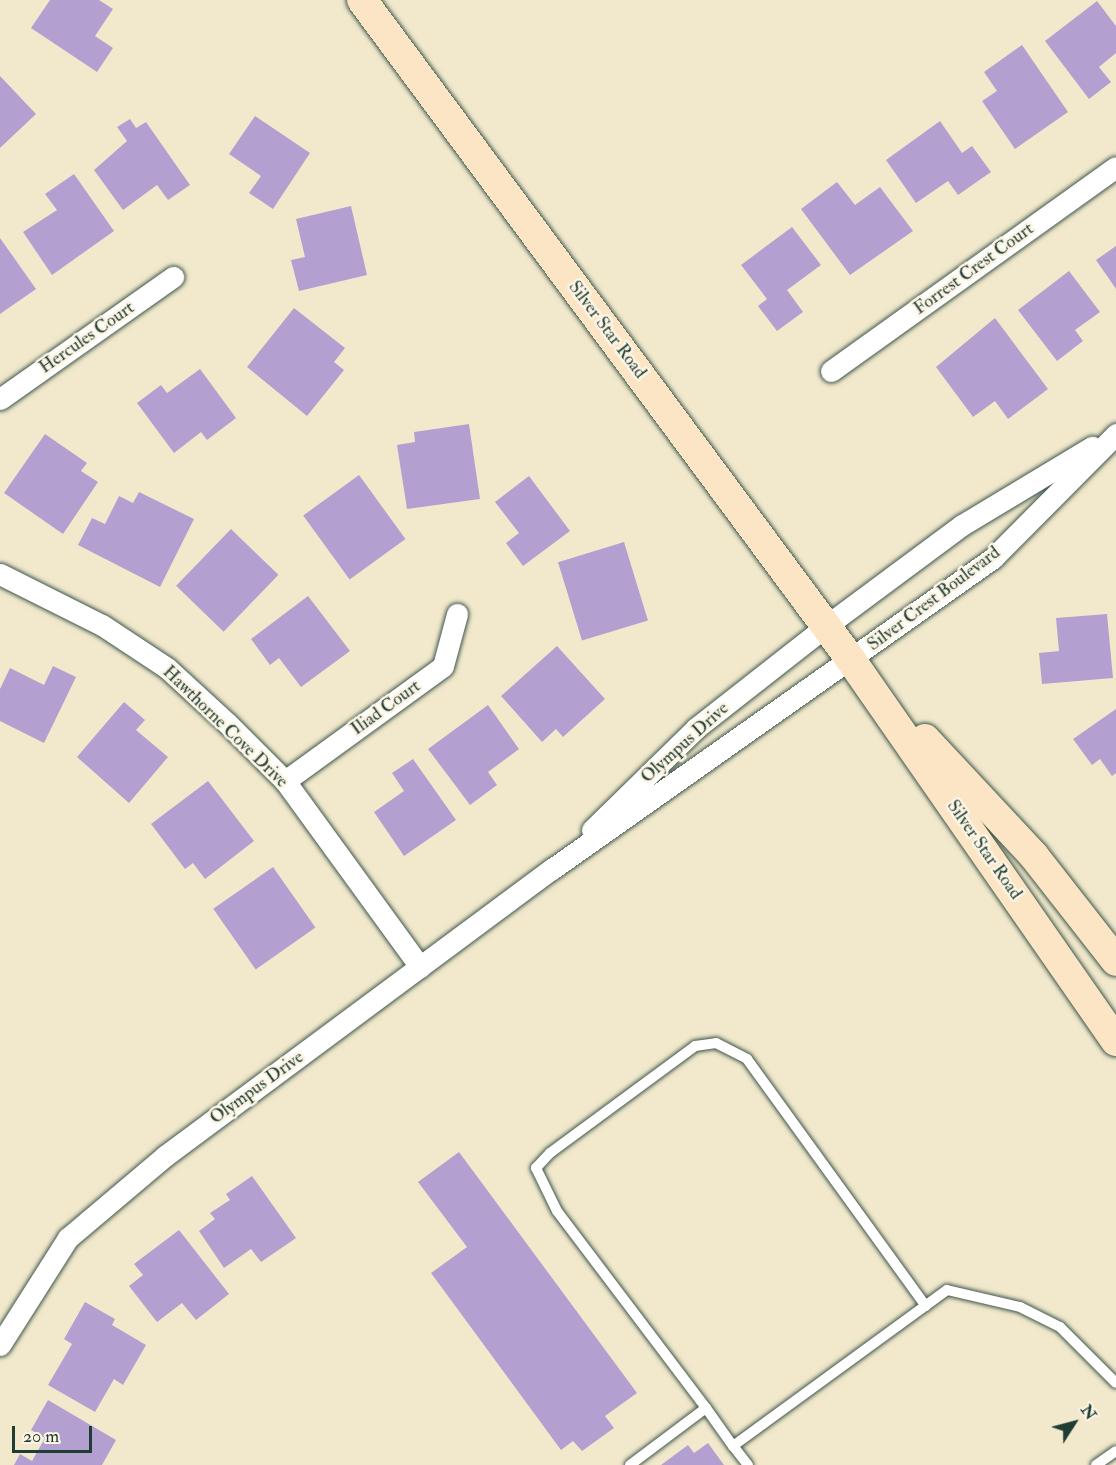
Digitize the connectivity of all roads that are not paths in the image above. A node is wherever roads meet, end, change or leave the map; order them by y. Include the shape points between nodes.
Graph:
1 (362, 0) edge
2 (1116, 167) edge
3 (173, 276) dead end
4 (831, 371) dead end
5 (0, 399) edge
6 (1116, 434) edge
7 (0, 575) edge
8 (457, 614) dead end
9 (826, 626) junction
10 (851, 660) junction
11 (285, 782) junction
12 (552, 869) junction
13 (1116, 961) edge
14 (420, 967) junction
15 (1090, 1004) junction
16 (1116, 1025) edge
17 (1116, 1041) edge
18 (926, 1305) junction
19 (0, 1345) edge
20 (1116, 1383) edge
21 (706, 1408) junction
22 (733, 1446) junction
23 (1116, 1450) edge
24 (630, 1465) edge
25 (748, 1465) edge
26 (1096, 1465) edge

1 - 9 main road, Silver Star Road
2 - 4 street, Forrest Crest Court
3 - 5 street, Hercules Court
6 - 9 street, Silver Crest Boulevard via 962,525
6 - 10 street, Silver Crest Boulevard via 993,558
7 - 11 street, Hawthorne Cove Drive via 102,625 167,668
8 - 11 street, Iliad Court via 443,666
9 - 10 main road, Silver Star Road
9 - 12 street, Olympus Drive via 696,728
10 - 12 street, Olympus Drive
10 - 13 main road, Silver Star Road via 1034,856
10 - 15 main road, Silver Star Road
11 - 14 street, Hawthorne Cove Drive
12 - 14 street, Olympus Drive
14 - 19 street, Olympus Drive via 165,1156 68,1238
15 - 16 main road
15 - 17 main road, Silver Star Road
18 - 20 lane via 947,1290 1020,1307 1060,1327
18 - 21 lane via 747,1059 716,1043 695,1047 550,1153 537,1168 557,1211
18 - 22 lane
21 - 22 lane
21 - 24 lane
22 - 25 lane
23 - 26 lane

